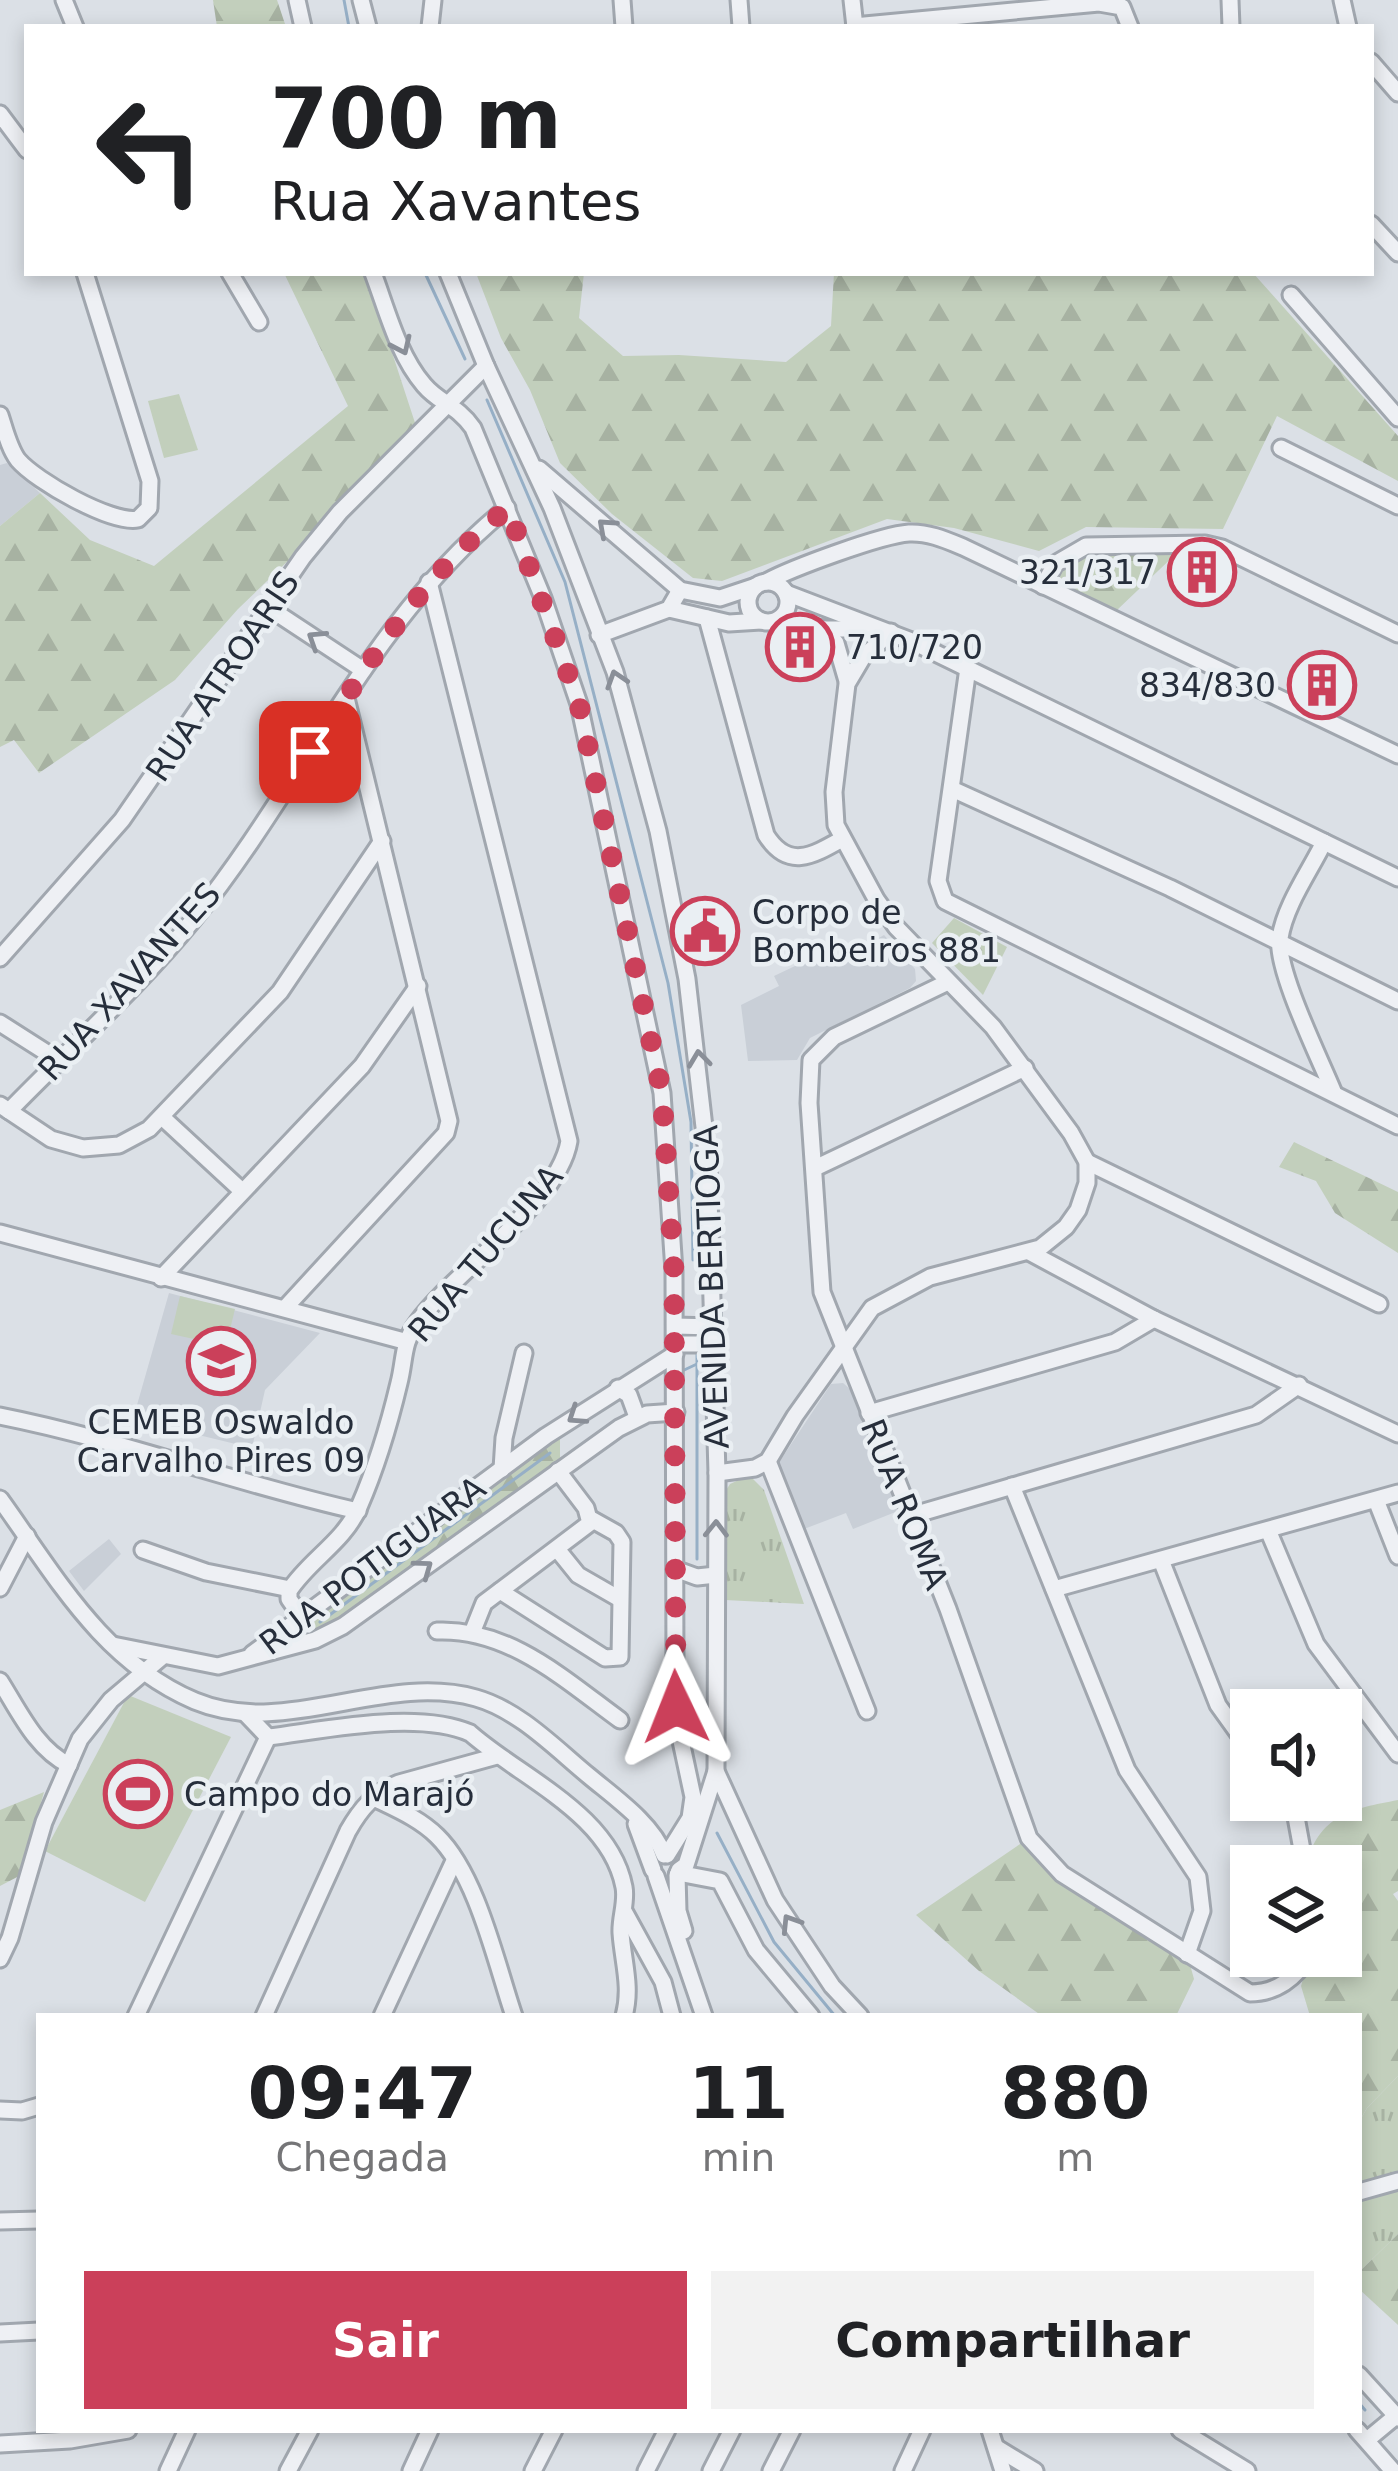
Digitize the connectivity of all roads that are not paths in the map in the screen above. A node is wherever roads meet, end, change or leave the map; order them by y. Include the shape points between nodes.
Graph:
1 (958, 22) edge
2 (916, 24) edge
3 (1129, 24) edge
4 (1374, 65) edge
5 (1398, 93) edge
6 (0, 114) edge
7 (24, 147) edge
8 (1374, 227) edge
9 (1398, 253) edge
10 (86, 276) edge
11 (232, 276) edge
12 (374, 276) edge
13 (449, 276) edge
14 (1291, 295) dead end
15 (259, 322) dead end
16 (486, 366) junction
17 (453, 403) junction
18 (0, 415) edge
19 (1398, 418) edge
20 (1281, 448) dead end
21 (7, 456) edge
22 (532, 463) junction
23 (1398, 506) edge
24 (508, 508) junction
25 (810, 564) junction
26 (429, 582) junction
27 (761, 584) junction
28 (1043, 586) junction
29 (680, 590) junction
30 (786, 592) junction
31 (269, 608) junction
32 (669, 609) junction
33 (707, 618) junction
34 (766, 621) junction
35 (824, 628) junction
36 (886, 630) junction
37 (1398, 634) edge
38 (599, 635) junction
39 (968, 668) junction
40 (363, 670) junction
41 (847, 684) junction
42 (346, 698) junction
43 (1398, 755) edge
44 (952, 789) junction
45 (842, 839) junction
46 (382, 841) junction
47 (1324, 842) junction
48 (1398, 878) edge
49 (1279, 942) junction
50 (0, 958) edge
51 (948, 982) junction
52 (418, 986) junction
53 (1398, 1001) edge
54 (0, 1023) edge
55 (58, 1060) junction
56 (1025, 1068) junction
57 (1333, 1091) junction
58 (4, 1108) edge
59 (162, 1117) junction
60 (1398, 1126) edge
61 (1087, 1162) junction
62 (815, 1168) junction
63 (242, 1191) junction
64 (0, 1233) edge
65 (1029, 1252) junction
66 (161, 1277) junction
67 (1379, 1304) dead end
68 (286, 1308) junction
69 (1154, 1318) junction
70 (714, 1335) junction
71 (404, 1341) junction
72 (675, 1341) junction
73 (842, 1348) junction
74 (524, 1353) dead end
75 (1299, 1384) junction
76 (618, 1388) junction
77 (676, 1412) junction
78 (869, 1413) junction
79 (0, 1416) edge
80 (637, 1417) junction
81 (1398, 1434) edge
82 (768, 1461) junction
83 (502, 1469) junction
84 (559, 1472) junction
85 (717, 1473) junction
86 (1012, 1486) junction
87 (1398, 1493) edge
88 (0, 1499) edge
89 (1376, 1500) junction
90 (358, 1511) junction
91 (910, 1516) junction
92 (591, 1519) junction
93 (1268, 1530) junction
94 (26, 1536) junction
95 (557, 1549) junction
96 (143, 1550) dead end
97 (1398, 1556) edge
98 (1161, 1560) junction
99 (675, 1568) junction
100 (716, 1575) junction
101 (0, 1588) edge
102 (290, 1588) junction
103 (1054, 1589) junction
104 (500, 1591) junction
105 (618, 1598) junction
106 (301, 1616) junction
107 (436, 1631) dead end
108 (472, 1633) junction
109 (111, 1645) junction
110 (163, 1656) junction
111 (247, 1658) junction
112 (141, 1674) junction
113 (0, 1681) edge
114 (867, 1712) dead end
115 (247, 1715) junction
116 (620, 1720) dead end
117 (1230, 1722) edge
118 (268, 1737) junction
119 (1398, 1754) edge
120 (496, 1756) junction
121 (68, 1765) junction
122 (716, 1771) junction
123 (373, 1797) junction
124 (454, 1861) junction
125 (660, 1864) junction
126 (678, 1873) junction
127 (622, 1908) junction
128 (1187, 1954) junction
129 (0, 1958) edge
130 (1293, 1977) edge
131 (700, 1997) junction
132 (137, 2013) edge
133 (265, 2013) edge
134 (383, 2013) edge
135 (513, 2013) edge
136 (625, 2013) edge
137 (671, 2013) edge
138 (703, 2013) edge
139 (808, 2013) edge
140 (857, 2013) edge
141 (36, 2107) edge
142 (0, 2110) edge
143 (1398, 2181) edge
144 (1362, 2191) edge
145 (36, 2220) edge
146 (0, 2221) edge
147 (36, 2331) edge
148 (0, 2333) edge
149 (1362, 2378) edge
150 (1397, 2417) edge
151 (111, 2433) edge
152 (186, 2433) edge
153 (308, 2433) edge
154 (429, 2433) edge
155 (552, 2433) edge
156 (665, 2433) edge
157 (730, 2433) edge
158 (790, 2433) edge
159 (921, 2433) edge
160 (991, 2433) edge
161 (1185, 2433) edge
162 (1362, 2435) edge
163 (0, 2444) edge
164 (997, 2448) junction
165 (168, 2471) edge
166 (288, 2471) edge
167 (411, 2471) edge
168 (533, 2471) edge
169 (646, 2471) edge
170 (711, 2471) edge
171 (771, 2471) edge
172 (902, 2471) edge
173 (1003, 2471) edge
174 (1035, 2471) edge
175 (1247, 2471) edge
176 (1393, 2471) edge

1 - 2 street
1 - 3 street via 1116,4
4 - 5 street
6 - 7 street
8 - 9 street
10 - 21 street via 150,481 144,515 116,518
11 - 15 street
12 -> 17 street, AVENIDA BERTIOGA via 417,376
13 - 16 street, AVENIDA BERTIOGA
14 - 19 street
16 - 17 street, RUA ATROARIS
16 - 22 street, AVENIDA BERTIOGA
17 - 24 street, AVENIDA BERTIOGA via 473,428
17 - 31 street, RUA ATROARIS via 340,512
18 - 21 street
20 - 23 street
29 -> 22 street
22 - 38 street, AVENIDA BERTIOGA
24 - 26 street, RUA XAVANTES
24 - 72 street, AVENIDA BERTIOGA via 579,704 648,1019 662,1093
25 - 27 street
25 - 28 street via 922,533
25 - 30 street
26 - 40 street, RUA XAVANTES
26 - 71 street, RUA TUCUNA via 569,1141 545,1189
27 - 29 street via 720,598
27 - 30 street
27 - 34 street via 748,604
28 - 37 street via 1055,564 1086,546 1187,543 1222,548
28 - 43 street
29 - 32 street
30 - 34 street via 786,610
30 - 36 street
40 -> 31 street
31 - 50 street, RUA ATROARIS via 122,820
32 - 33 street
32 - 38 street
33 - 34 street
33 - 45 street via 766,835 797,859
34 - 35 street
35 - 36 street
35 - 41 street
36 - 39 street
36 - 41 street
70 -> 38 street, AVENIDA BERTIOGA via 707,1144 687,979 658,831
39 - 44 street
39 - 47 street
40 - 42 street, RUA XAVANTES
41 - 45 street via 834,792
42 - 46 street
42 - 55 street, RUA XAVANTES via 192,922
44 - 49 street
44 - 57 street via 938,881 945,901
45 - 51 street via 896,927
46 - 52 street
46 - 59 street via 280,992
47 - 48 street
47 - 49 street
49 - 53 street
49 - 57 street
51 - 56 street
51 - 62 street, RUA ROMA via 815,1052
52 - 63 street via 362,1066
52 - 68 street via 446,1132
54 - 55 street
55 - 58 street, RUA XAVANTES
56 - 61 street
56 - 62 street
57 - 60 street
58 - 59 street via 82,1148 119,1145
59 - 63 street
61 - 65 street via 1078,1210
61 - 67 street
62 - 73 street, RUA ROMA via 822,1292
63 - 66 street
64 - 66 street
65 - 69 street
65 - 73 street via 930,1276 892,1295
66 - 68 street
68 - 71 street
69 - 75 street
69 - 78 street via 1115,1342
70 - 72 street
70 - 85 street, AVENIDA BERTIOGA
71 - 90 street, RUA TUCUNA via 399,1384
72 - 76 street, RUA POTIGUARA
72 - 77 street, AVENIDA BERTIOGA
73 - 78 street, RUA ROMA
73 - 82 street
74 - 83 street
75 - 81 street
75 - 86 street via 1256,1415
76 - 80 street
76 -> 83 street, RUA POTIGUARA
77 - 80 street, RUA POTIGUARA
77 - 99 street, AVENIDA BERTIOGA
78 - 91 street, RUA ROMA
79 - 90 street
80 - 84 street, RUA POTIGUARA
82 - 85 street
82 - 114 street
83 - 106 street, RUA POTIGUARA
84 - 92 street
111 -> 84 street, RUA POTIGUARA via 344,1626
100 -> 85 street, AVENIDA BERTIOGA
86 - 91 street
86 - 103 street
87 - 89 street
88 - 94 street
89 - 93 street
89 - 97 street
90 - 102 street, RUA TUCUNA
91 - 128 street, RUA ROMA via 1029,1838 1061,1874
92 - 95 street
92 - 105 street via 620,1537
93 - 98 street
93 - 119 street via 1316,1644
94 - 101 street
94 - 109 street
95 - 104 street
95 - 105 street via 578,1575
96 - 102 street
98 - 103 street
98 - 117 street
99 - 100 street
99 - 125 street, AVENIDA BERTIOGA via 676,1707 692,1783 690,1818
100 - 122 street, AVENIDA BERTIOGA
102 - 106 street
103 - 128 street via 1127,1770 1198,1877 1202,1911
104 - 105 street via 612,1659 622,1652
104 - 108 street via 480,1608
106 - 111 street, RUA POTIGUARA
107 - 108 street
108 - 116 street via 530,1656
109 - 110 street
109 - 112 street
110 - 111 street via 202,1666
110 - 112 street
112 - 115 street
112 - 121 street via 92,1723
113 - 121 street via 45,1748
115 - 118 street
115 - 125 street via 396,1696 474,1697 518,1719 633,1816 660,1844
118 - 120 street via 437,1723 470,1733
118 - 132 street
120 - 123 street
120 - 127 street via 604,1842 626,1892
121 - 129 street
122 - 126 street
140 -> 122 street, AVENIDA BERTIOGA via 775,1900
123 - 124 street via 425,1826
123 - 133 street via 348,1831
124 - 134 street
124 - 135 street
125 - 126 street via 676,1859
125 - 131 street
126 - 131 street via 678,1911
126 - 139 street via 721,1881 756,1950
127 - 136 street
127 - 137 street
128 - 130 street, RUA ROMA via 1258,1994
131 - 138 street
141 - 142 street
143 - 144 street
145 - 146 street
147 - 148 street
149 - 150 street
150 - 162 street
151 - 163 street
152 - 165 street
153 - 166 street
154 - 167 street
155 - 168 street
156 - 169 street
157 - 170 street
158 - 171 street
159 - 172 street
160 - 164 street
161 - 175 street
162 - 176 street
164 - 173 street
164 - 174 street

